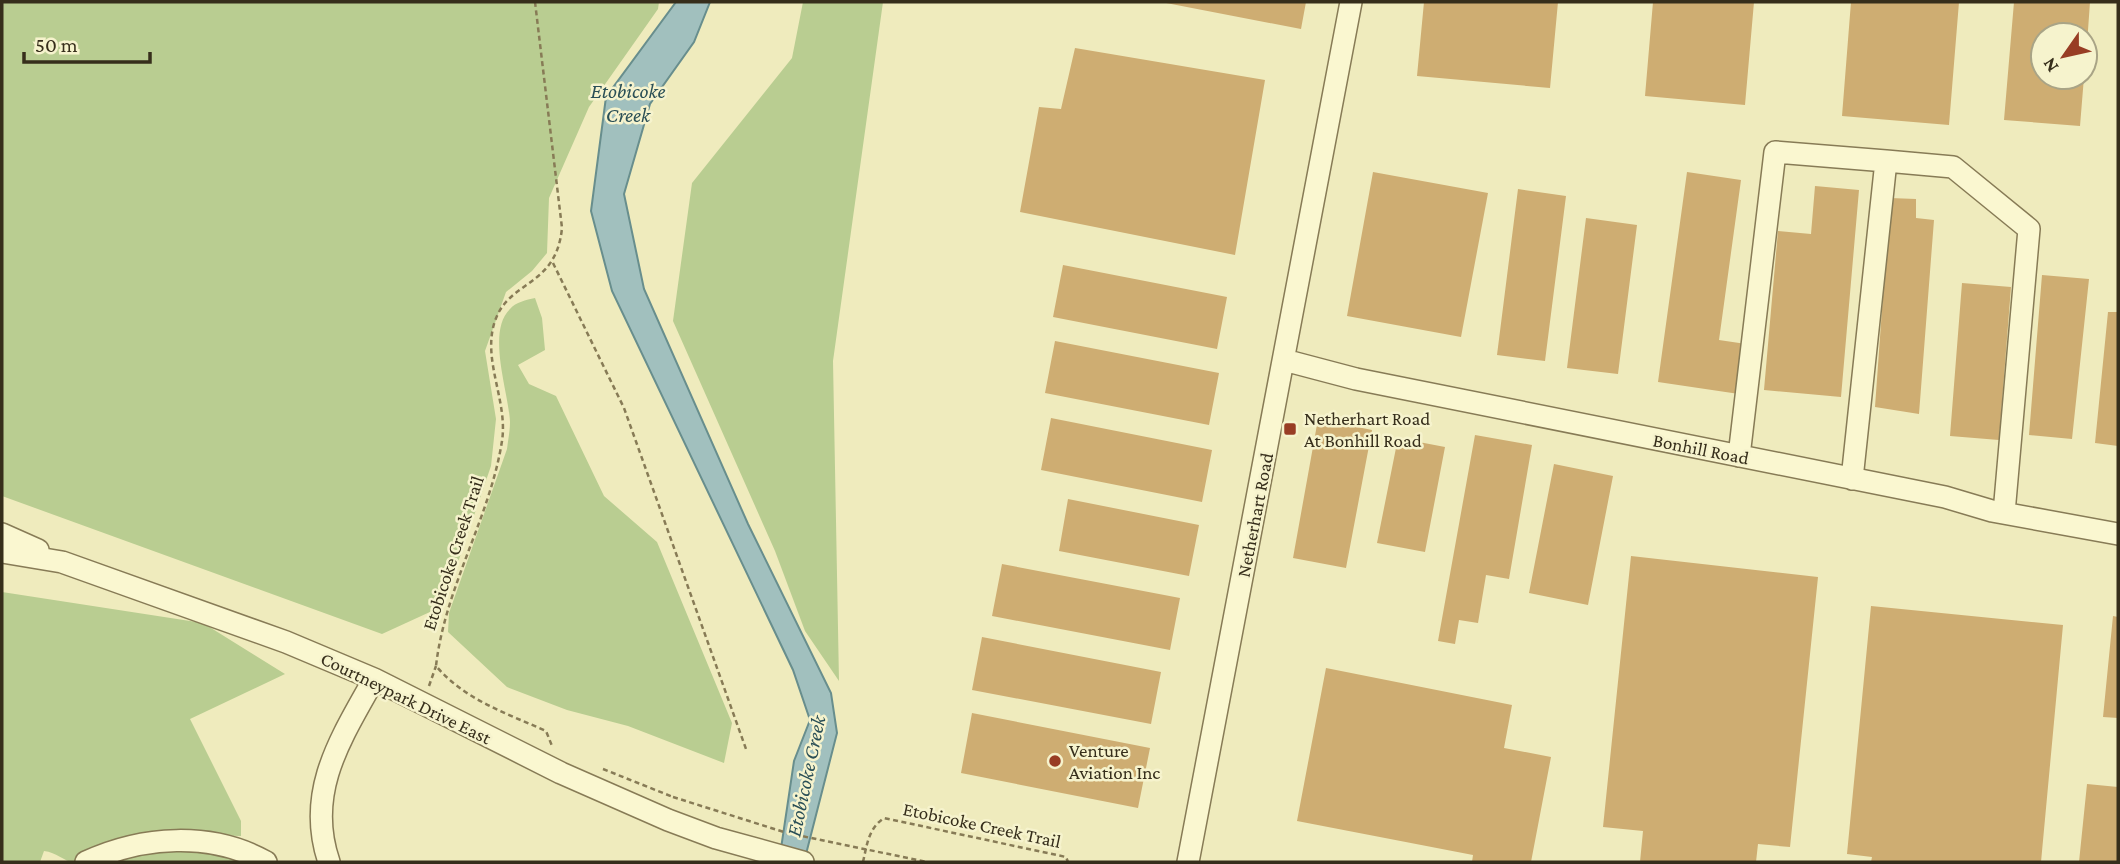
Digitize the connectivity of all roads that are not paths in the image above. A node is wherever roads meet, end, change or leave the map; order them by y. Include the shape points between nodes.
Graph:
1 (1351, 2) edge
2 (1886, 161) junction
3 (1284, 360) junction
4 (1739, 456) junction
5 (1852, 479) junction
6 (2004, 513) junction
7 (2, 534) edge
8 (2118, 534) edge
9 (2, 552) edge
10 (62, 562) junction
11 (374, 679) junction
12 (86, 862) edge
13 (266, 862) edge
14 (330, 862) edge
15 (803, 862) edge
16 (1188, 862) edge

1 - 3 street, Netherhart Road
2 - 4 street via 1775,152
2 - 5 street
2 - 6 street via 1953,167 2029,229
3 - 4 street, Bonhill Road via 1369,382
3 - 16 street, Netherhart Road
4 - 5 street, Bonhill Road
5 - 6 street, Bonhill Road
6 - 8 street, Bonhill Road
7 - 10 street
9 - 10 street, Courtneypark Drive East
10 - 11 street, Courtneypark Drive East via 286,642
11 - 14 street via 341,739 320,800
11 - 15 street, Courtneypark Drive East via 561,773 668,820
12 - 13 street via 111,850 155,840 245,850

